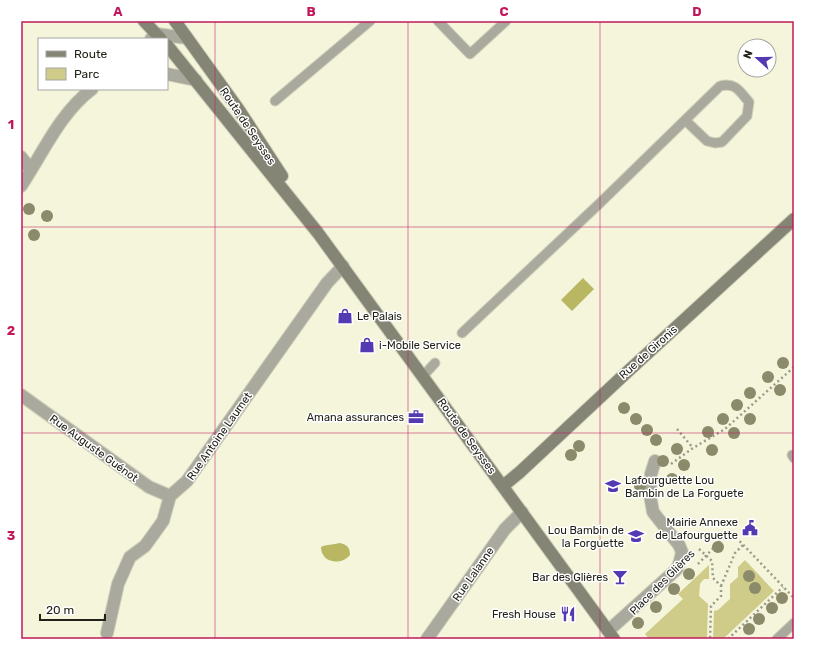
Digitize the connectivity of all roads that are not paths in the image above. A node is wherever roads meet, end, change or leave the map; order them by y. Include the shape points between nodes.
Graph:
1 (144, 21) edge
2 (175, 21) edge
3 (370, 21) edge
4 (438, 21) edge
5 (506, 21) edge
6 (156, 37) edge
7 (187, 38) junction
8 (168, 46) edge
9 (168, 74) edge
10 (196, 80) junction
11 (91, 90) edge
12 (275, 101) dead end
13 (685, 120) junction
14 (21, 157) edge
15 (31, 170) junction
16 (21, 186) edge
17 (794, 219) edge
18 (318, 233) junction
19 (342, 266) junction
20 (462, 333) dead end
21 (435, 363) dead end
22 (423, 376) junction
23 (21, 396) edge
24 (654, 461) dead end
25 (503, 486) junction
26 (170, 496) junction
27 (522, 512) junction
28 (794, 623) edge
29 (107, 634) dead end
30 (611, 635) edge
31 (427, 639) edge
32 (777, 639) edge

1 - 6 main road
2 - 7 main road, Route de Seysses
3 - 12 lane
4 - 5 lane via 470,54
6 - 7 street
7 - 18 main road, Route de Seysses via 239,110
8 - 10 main road, Route de Seysses
9 - 10 street
10 - 18 main road, Route de Seysses
11 - 15 street via 64,117
13 - 13 lane via 720,86 727,84 735,86 749,102 747,116 722,142 707,141
13 - 20 lane
14 - 15 street
15 - 16 street
17 - 25 main road, Rue de Gironis
18 - 19 main road, Route de Seysses
19 - 22 main road, Route de Seysses
19 - 26 street, Rue Antoine Laumet via 313,302 188,481
21 - 22 lane
22 - 25 main road, Route de Seysses
23 - 26 street, Rue Auguste Guénot via 149,487
24 - 30 street via 650,495 653,512 679,545 682,552 680,561 677,570 622,619
25 - 27 main road, Route de Seysses
26 - 29 street via 163,521 145,546 130,557 118,584
27 - 30 main road, Route de Seysses
27 - 31 street, Rue Lalanne via 505,529
28 - 32 lane

